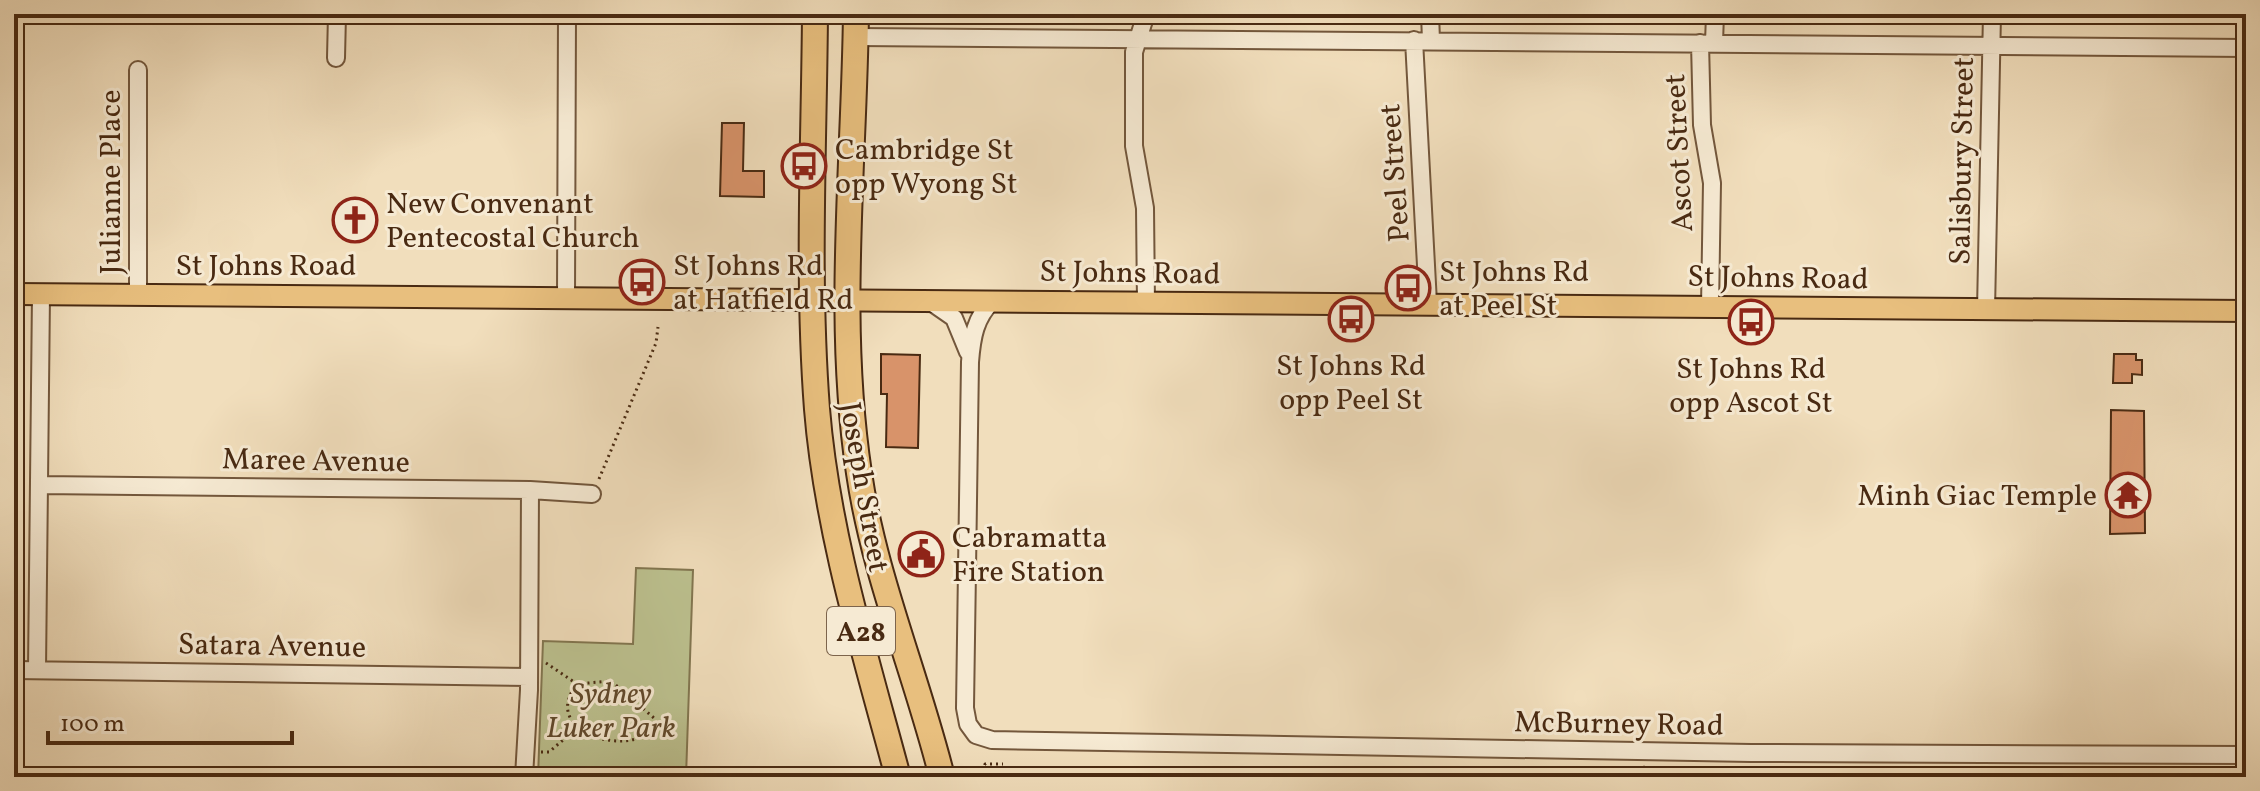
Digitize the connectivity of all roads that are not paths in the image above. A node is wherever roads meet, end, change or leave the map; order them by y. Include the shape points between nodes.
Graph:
1 (337, 14) edge
2 (567, 14) edge
3 (815, 14) edge
4 (1146, 14) edge
5 (1430, 14) edge
6 (1715, 14) edge
7 (1992, 14) edge
8 (856, 26) edge
9 (1140, 37) junction
10 (1422, 40) junction
11 (1707, 43) junction
12 (1991, 47) junction
13 (2246, 48) edge
14 (336, 58) dead end
15 (138, 70) dead end
16 (14, 294) edge
17 (41, 294) junction
18 (138, 294) junction
19 (566, 298) junction
20 (813, 299) junction
21 (848, 299) junction
22 (928, 299) junction
23 (993, 300) junction
24 (1146, 303) junction
25 (1428, 303) junction
26 (1710, 307) junction
27 (1986, 310) junction
28 (2246, 311) edge
29 (970, 362) junction
30 (39, 485) junction
31 (530, 490) junction
32 (592, 494) road end
33 (14, 670) edge
34 (37, 670) junction
35 (529, 677) junction
36 (2246, 755) edge
37 (524, 777) edge
38 (898, 777) edge
39 (942, 777) edge

1 - 14 street
2 - 19 street
3 - 20 highway, A28
4 - 9 street
5 - 10 street, Peel Street
6 - 11 street, Ascot Street
7 - 12 street, Salisbury Street
8 - 9 street
8 - 21 highway, A28
9 - 10 street
9 - 24 street via 1134,52 1134,146 1145,208
10 - 11 street
10 - 25 street, Peel Street
11 - 12 street
11 - 26 street, Ascot Street via 1702,125 1712,183
12 - 13 street
12 - 27 street, Salisbury Street
15 - 18 street, Julianne Place
16 - 17 main road, St Johns Road
17 - 18 main road, St Johns Road
17 - 30 street
18 - 19 main road, St Johns Road
19 - 20 main road, St Johns Road
20 - 21 main road, St Johns Road
20 - 38 highway, Joseph Street / A28 via 827,484
21 - 22 main road, St Johns Road
21 - 39 highway, Joseph Street / A28 via 850,403 859,477
22 - 23 main road, St Johns Road
22 - 29 street via 954,318
23 - 24 main road, St Johns Road
23 - 29 street via 972,335
24 - 25 main road, St Johns Road
25 - 26 main road, St Johns Road
26 - 27 main road, St Johns Road
27 - 28 main road, St Johns Road
29 - 36 street, McBurney Road via 965,708 976,735 992,740
30 - 31 street, Maree Avenue
30 - 34 street
31 - 32 street, Maree Avenue
31 - 35 street
33 - 34 street, Satara Avenue
34 - 35 street, Satara Avenue
35 - 37 street

